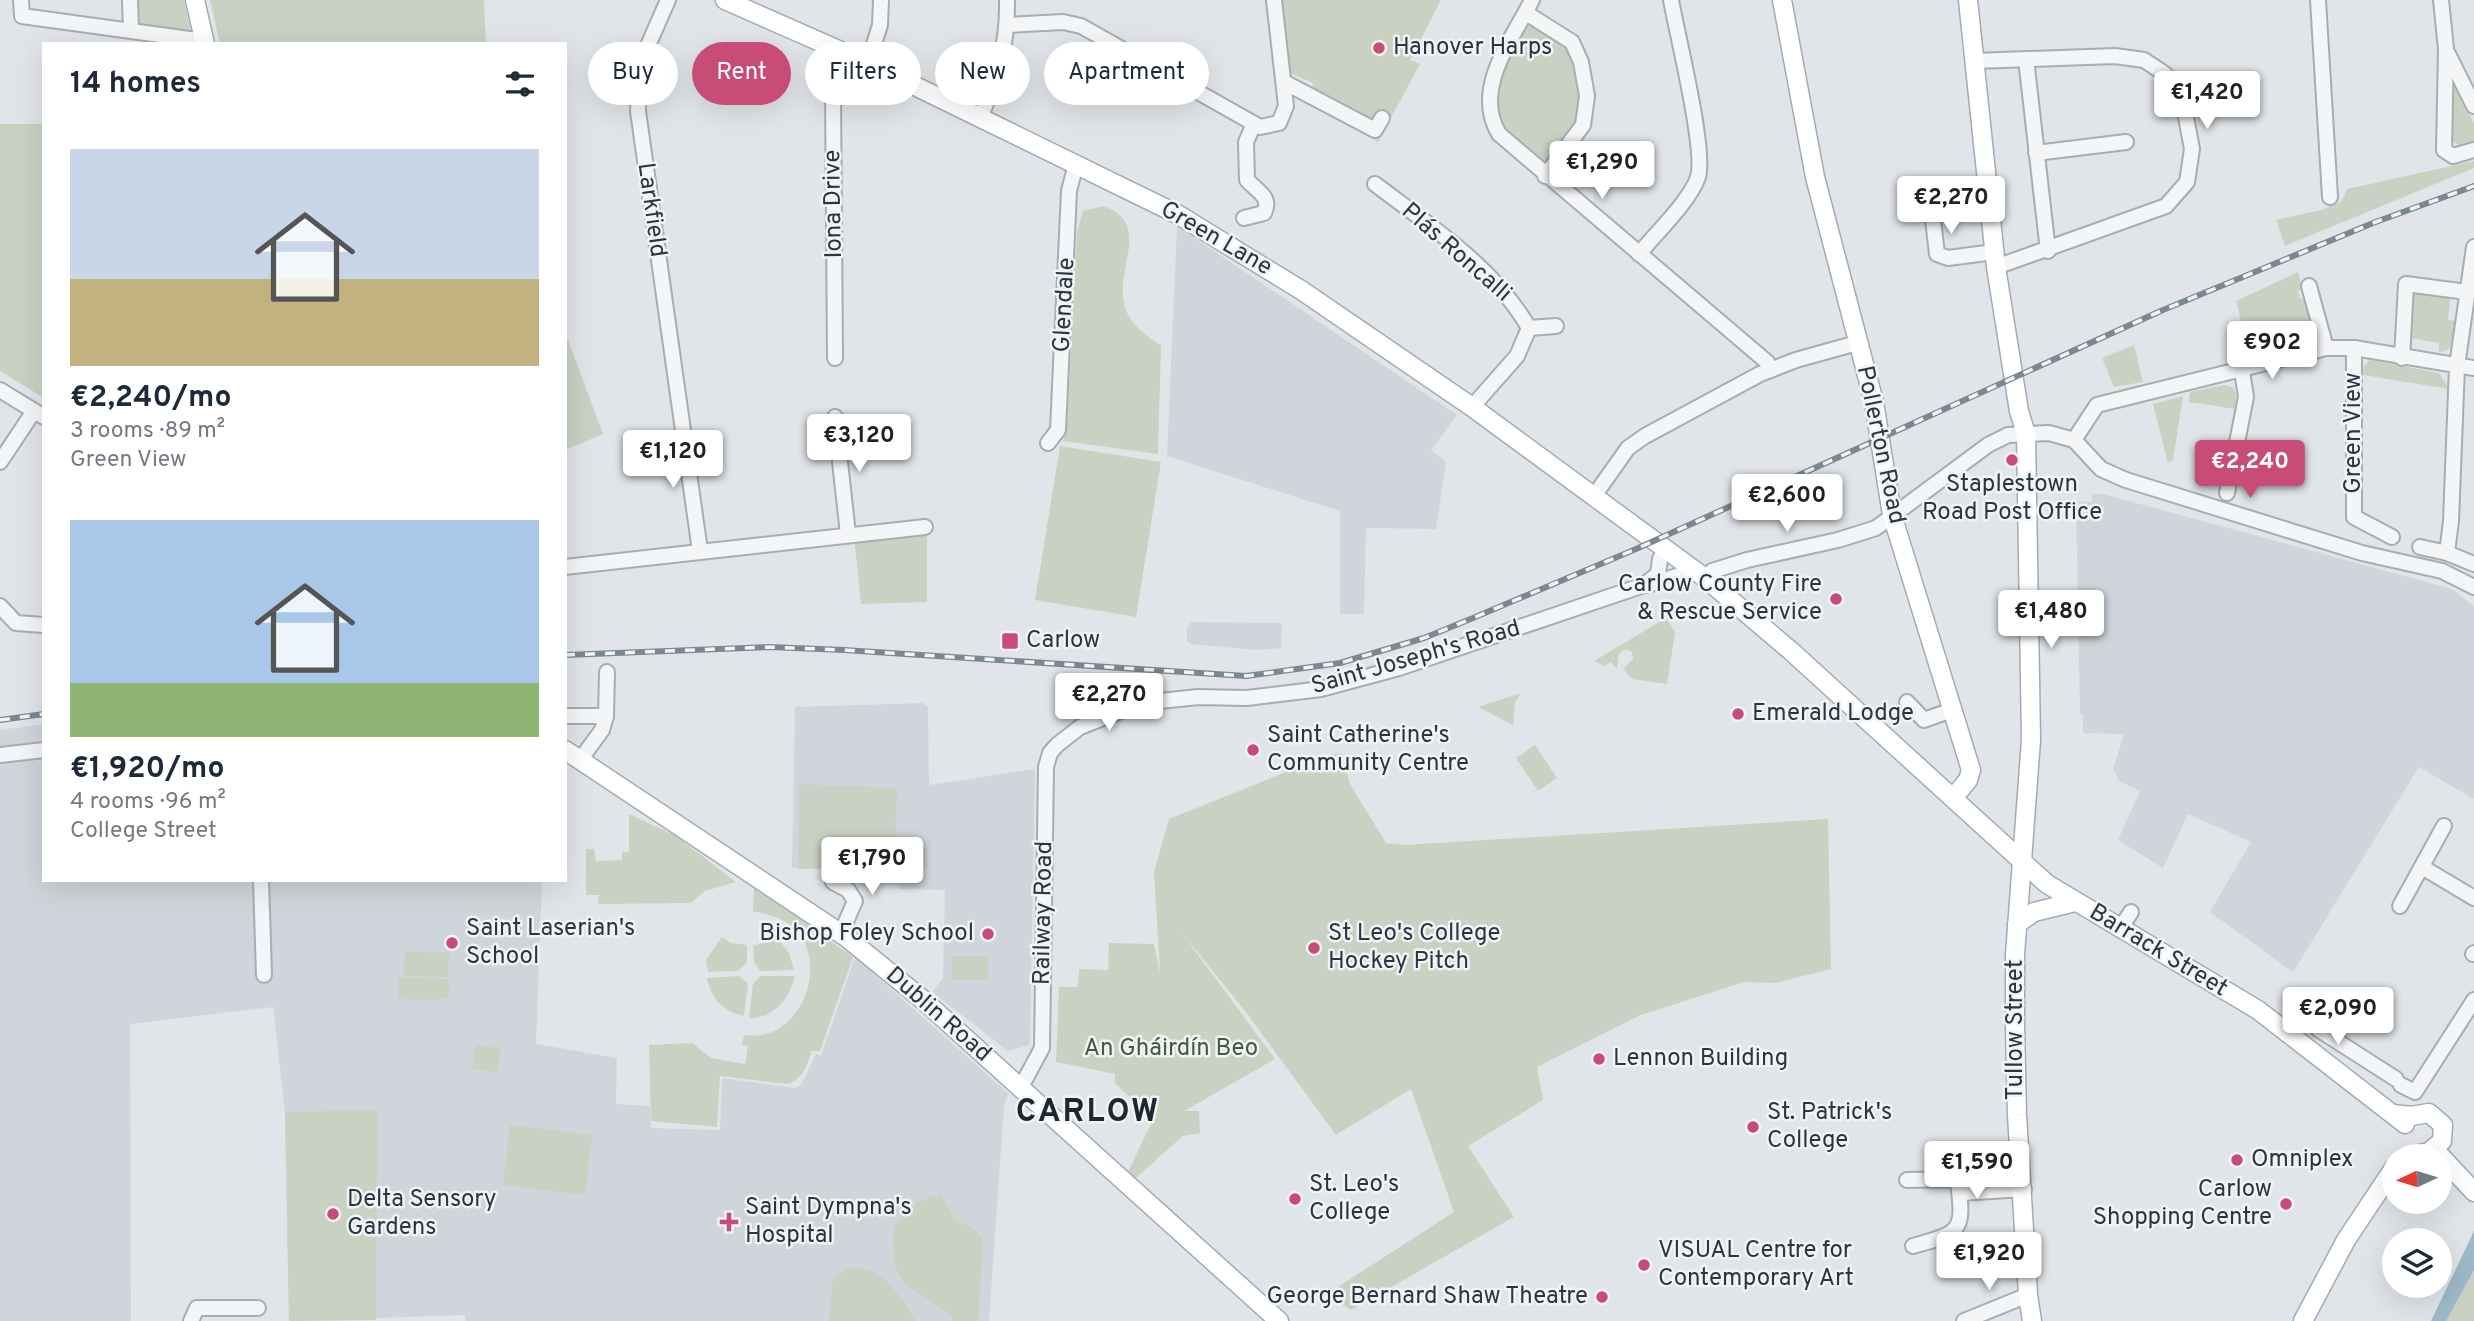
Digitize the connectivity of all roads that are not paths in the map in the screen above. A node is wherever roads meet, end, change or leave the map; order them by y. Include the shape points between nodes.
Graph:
1 (21, 0) edge
2 (130, 0) edge
3 (195, 0) edge
4 (668, 0) edge
5 (725, 0) edge
6 (881, 0) edge
7 (1007, 0) edge
8 (1274, 0) edge
9 (1671, 0) edge
10 (1782, 0) edge
11 (1968, 0) edge
12 (2318, 0) edge
13 (2441, 0) edge
14 (1529, 7) edge
15 (1008, 25) junction
16 (131, 30) junction
17 (205, 42) edge
18 (821, 42) edge
19 (875, 42) edge
20 (2446, 50) junction
21 (2026, 59) junction
22 (1974, 61) junction
23 (1284, 82) junction
24 (921, 89) edge
25 (833, 105) edge
26 (2474, 106) edge
27 (980, 117) junction
28 (1382, 118) dead end
29 (1254, 124) junction
30 (2126, 142) dead end
31 (2474, 150) edge
32 (2036, 153) junction
33 (1076, 164) junction
34 (1545, 176) junction
35 (1375, 184) dead end
36 (1930, 194) dead end
37 (2330, 197) dead end
38 (1244, 218) dead end
39 (2474, 247) edge
40 (2048, 251) junction
41 (1639, 254) junction
42 (1995, 260) junction
43 (2309, 286) dead end
44 (2467, 292) junction
45 (1556, 326) dead end
46 (1529, 328) junction
47 (1857, 343) junction
48 (2326, 348) junction
49 (2354, 348) junction
50 (835, 358) dead end
51 (2402, 358) junction
52 (2457, 366) junction
53 (2474, 368) edge
54 (1771, 370) junction
55 (2242, 371) junction
56 (0, 390) edge
57 (1472, 407) junction
58 (39, 414) edge
59 (835, 416) dead end
60 (2026, 434) junction
61 (2074, 440) junction
62 (1048, 443) dead end
63 (0, 462) edge
64 (2227, 493) dead end
65 (1594, 496) junction
66 (1892, 515) junction
67 (925, 527) dead end
68 (848, 534) junction
69 (2392, 537) dead end
70 (2420, 547) dead end
71 (1665, 550) junction
72 (700, 551) junction
73 (2447, 553) junction
74 (2474, 564) edge
75 (567, 567) edge
76 (1687, 567) junction
77 (1705, 578) junction
78 (1644, 585) junction
79 (2474, 587) edge
80 (0, 606) edge
81 (42, 625) edge
82 (607, 672) dead end
83 (1907, 702) dead end
84 (1952, 709) junction
85 (567, 716) edge
86 (606, 716) junction
87 (1064, 738) joint
88 (42, 750) edge
89 (567, 751) edge
90 (0, 755) edge
91 (580, 760) junction
92 (1953, 798) junction
93 (2444, 827) dead end
94 (2022, 864) junction
95 (2421, 867) junction
96 (261, 882) edge
97 (833, 882) dead end
98 (2474, 898) edge
99 (2075, 902) junction
100 (2400, 906) dead end
101 (2130, 912) dead end
102 (2017, 924) junction
103 (2120, 929) junction
104 (841, 933) junction
105 (264, 975) dead end
106 (2474, 999) edge
107 (2318, 1029) dead end
108 (2342, 1044) junction
109 (2328, 1063) junction
110 (1021, 1087) junction
111 (2403, 1118) junction
112 (2413, 1144) edge
113 (2428, 1144) edge
114 (1953, 1157) dead end
115 (2452, 1175) edge
116 (1907, 1180) dead end
117 (1957, 1186) junction
118 (2382, 1186) edge
119 (2024, 1189) junction
120 (2474, 1192) edge
121 (1913, 1246) dead end
122 (190, 1293) dead end
123 (2028, 1295) junction
124 (258, 1310) edge
125 (194, 1314) edge
126 (1279, 1321) edge
127 (1965, 1321) edge
128 (2032, 1321) edge
129 (2303, 1321) edge

1 - 16 street via 22,16
2 - 16 street
3 - 17 main road
4 - 72 street, Larkfield via 639,66 638,111
5 - 18 main road, Green Lane
6 - 19 street
7 - 15 street
8 - 23 street
9 - 41 street via 1699,174
10 - 47 main road, Pollerton Road via 1815,177
11 - 22 main road, Tullow Street
12 - 37 street
13 - 20 street
14 - 34 street via 1491,82 1488,108 1505,141
14 - 34 street via 1572,43 1587,96 1583,125
15 - 27 street via 996,79
15 - 29 street via 1063,22 1081,26
16 - 17 street
20 - 26 street
20 - 31 street via 2444,150 2453,156
21 - 22 street
21 - 32 street
21 - 40 street via 2115,56 2144,60 2165,74 2182,96 2192,149 2187,182 2166,206
22 - 42 main road, Tullow Street
23 - 28 street via 1375,130
23 - 29 street via 1286,106 1279,123 1267,128
24 - 27 main road, Green Lane
25 - 50 street, Iona Drive
27 - 33 main road, Green Lane
29 - 38 street via 1246,142 1247,180 1267,198 1268,205 1264,213
30 - 32 street
32 - 40 street
33 - 57 main road, Green Lane via 1177,214 1256,261
33 - 62 street, Glendale via 1069,191 1058,430
34 - 41 street
35 - 46 street, Plás Roncalli via 1513,300
36 - 42 street via 1937,254
39 - 44 street
40 - 42 street
41 - 54 street
42 - 60 main road, Tullow Street
43 - 48 street
44 - 51 street via 2406,284
44 - 52 street
45 - 46 street, Plás Roncalli
46 - 57 street, Plás Roncalli via 1517,356
47 - 54 street
47 - 66 main road, Pollerton Road via 1874,402
48 - 49 street
48 - 55 street
49 - 51 street
49 - 69 street, Green View via 2354,517
51 - 52 street
52 - 53 street
52 - 73 street
54 - 65 street via 1628,448
55 - 61 street via 2098,405
55 - 64 street via 2246,397
56 - 58 street
57 - 65 main road, Green Lane
58 - 63 street
59 - 68 street
60 - 61 street via 2049,433
60 - 66 street via 2008,435 1988,445
60 - 94 main road, Tullow Street via 2032,671
61 - 79 street via 2101,469 2126,480 2362,553 2442,571
65 - 71 main road, Green Lane
66 - 77 street via 1870,530 1747,560
66 - 84 main road, Pollerton Road
67 - 68 street
68 - 72 street
70 - 73 street
71 - 76 main road, Green Lane
71 - 78 street via 1658,574
72 - 75 street
73 - 74 street
76 - 77 main road, Green Lane
76 - 78 street, Saint Joseph's Road via 1680,575
77 - 92 main road, Green Lane
78 - 87 street, Saint Joseph's Road via 1363,679 1247,698 1141,703 1107,714
80 - 81 street via 16,623
82 - 86 street
83 - 84 street via 1924,720
84 - 92 main road, Pollerton Road via 1971,770
85 - 86 street
86 - 91 street via 602,730
87 - 110 street, Railway Road via 1050,753 1046,767 1042,1048
88 - 90 street
89 - 91 main road, Dublin Road
91 - 104 main road, Dublin Road
92 - 94 main road, Barrack Street
93 - 95 street
94 - 99 main road, Barrack Street
94 - 102 main road, Tullow Street
95 - 98 street
95 - 100 street
96 - 105 street
97 - 104 street via 848,890 855,901
99 - 102 main road via 2034,912
99 - 103 main road, Barrack Street
101 - 103 street
102 - 119 main road, Tullow Street via 2015,1060
103 - 109 main road, Barrack Street via 2230,985
104 - 110 main road, Dublin Road
106 - 108 street via 2415,1092
107 - 108 street
108 - 109 street
109 - 111 main road, Barrack Street
110 - 126 main road, Dublin Road
111 - 112 main road via 2403,1135
111 - 113 main road via 2423,1112 2435,1115 2442,1125
114 - 117 street
115 - 120 main road
116 - 117 street
117 - 119 street
117 - 121 street via 1961,1222 1955,1231
118 - 129 main road via 2346,1240
119 - 123 main road, Tullow Street
122 - 125 street
123 - 127 street
123 - 128 main road, Tullow Street
124 - 125 street

